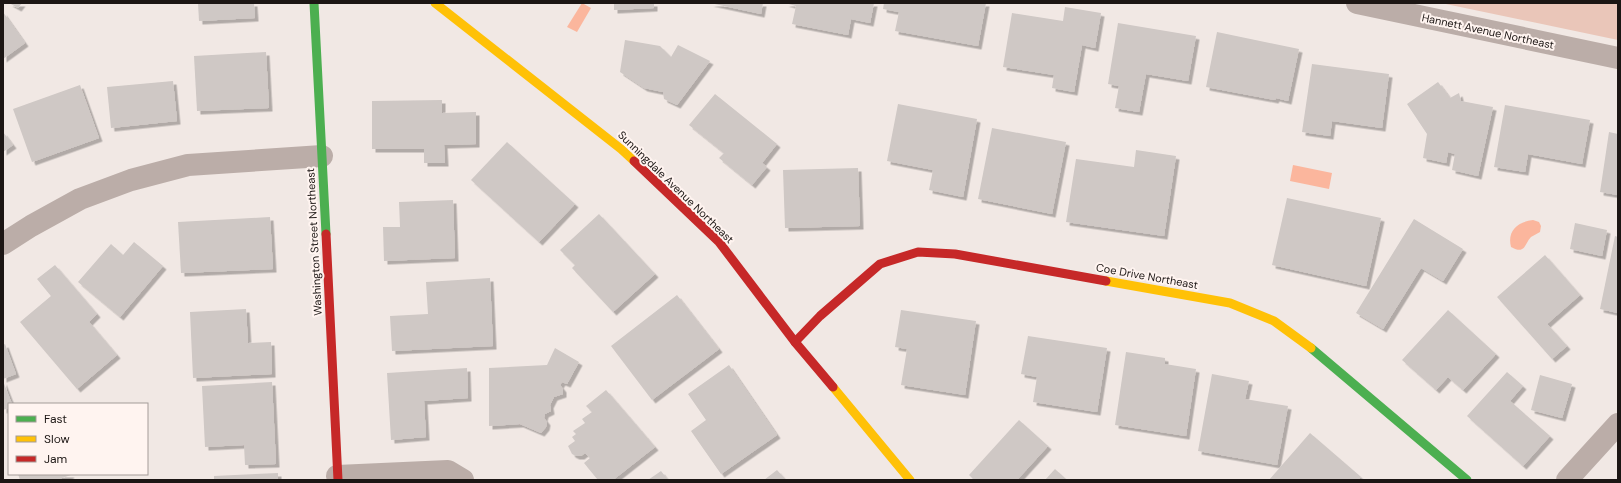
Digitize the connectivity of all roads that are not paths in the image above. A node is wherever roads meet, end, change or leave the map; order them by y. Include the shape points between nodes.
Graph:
1 (314, 3) edge
2 (435, 3) edge
3 (1357, 3) edge
4 (1618, 58) edge
5 (322, 156) junction
6 (3, 244) edge
7 (795, 342) junction
8 (1618, 424) edge
9 (433, 476) edge
10 (338, 478) edge
11 (463, 480) edge
12 (910, 480) edge
13 (1467, 480) edge
14 (1567, 480) edge

1 - 5 street, Washington Street Northeast
2 - 7 street, Sunningdale Avenue Northeast via 627,154 719,242
3 - 4 street, Hannett Avenue Northeast
5 - 6 street via 188,165 131,180 80,199
5 - 10 street, Washington Street Northeast
7 - 12 street, Sunningdale Avenue Northeast
7 - 13 street, Coe Drive Northeast via 820,316 880,264 918,252 955,254 1230,303 1274,321 1301,339
8 - 14 street
9 - 10 street
9 - 11 street via 448,471

